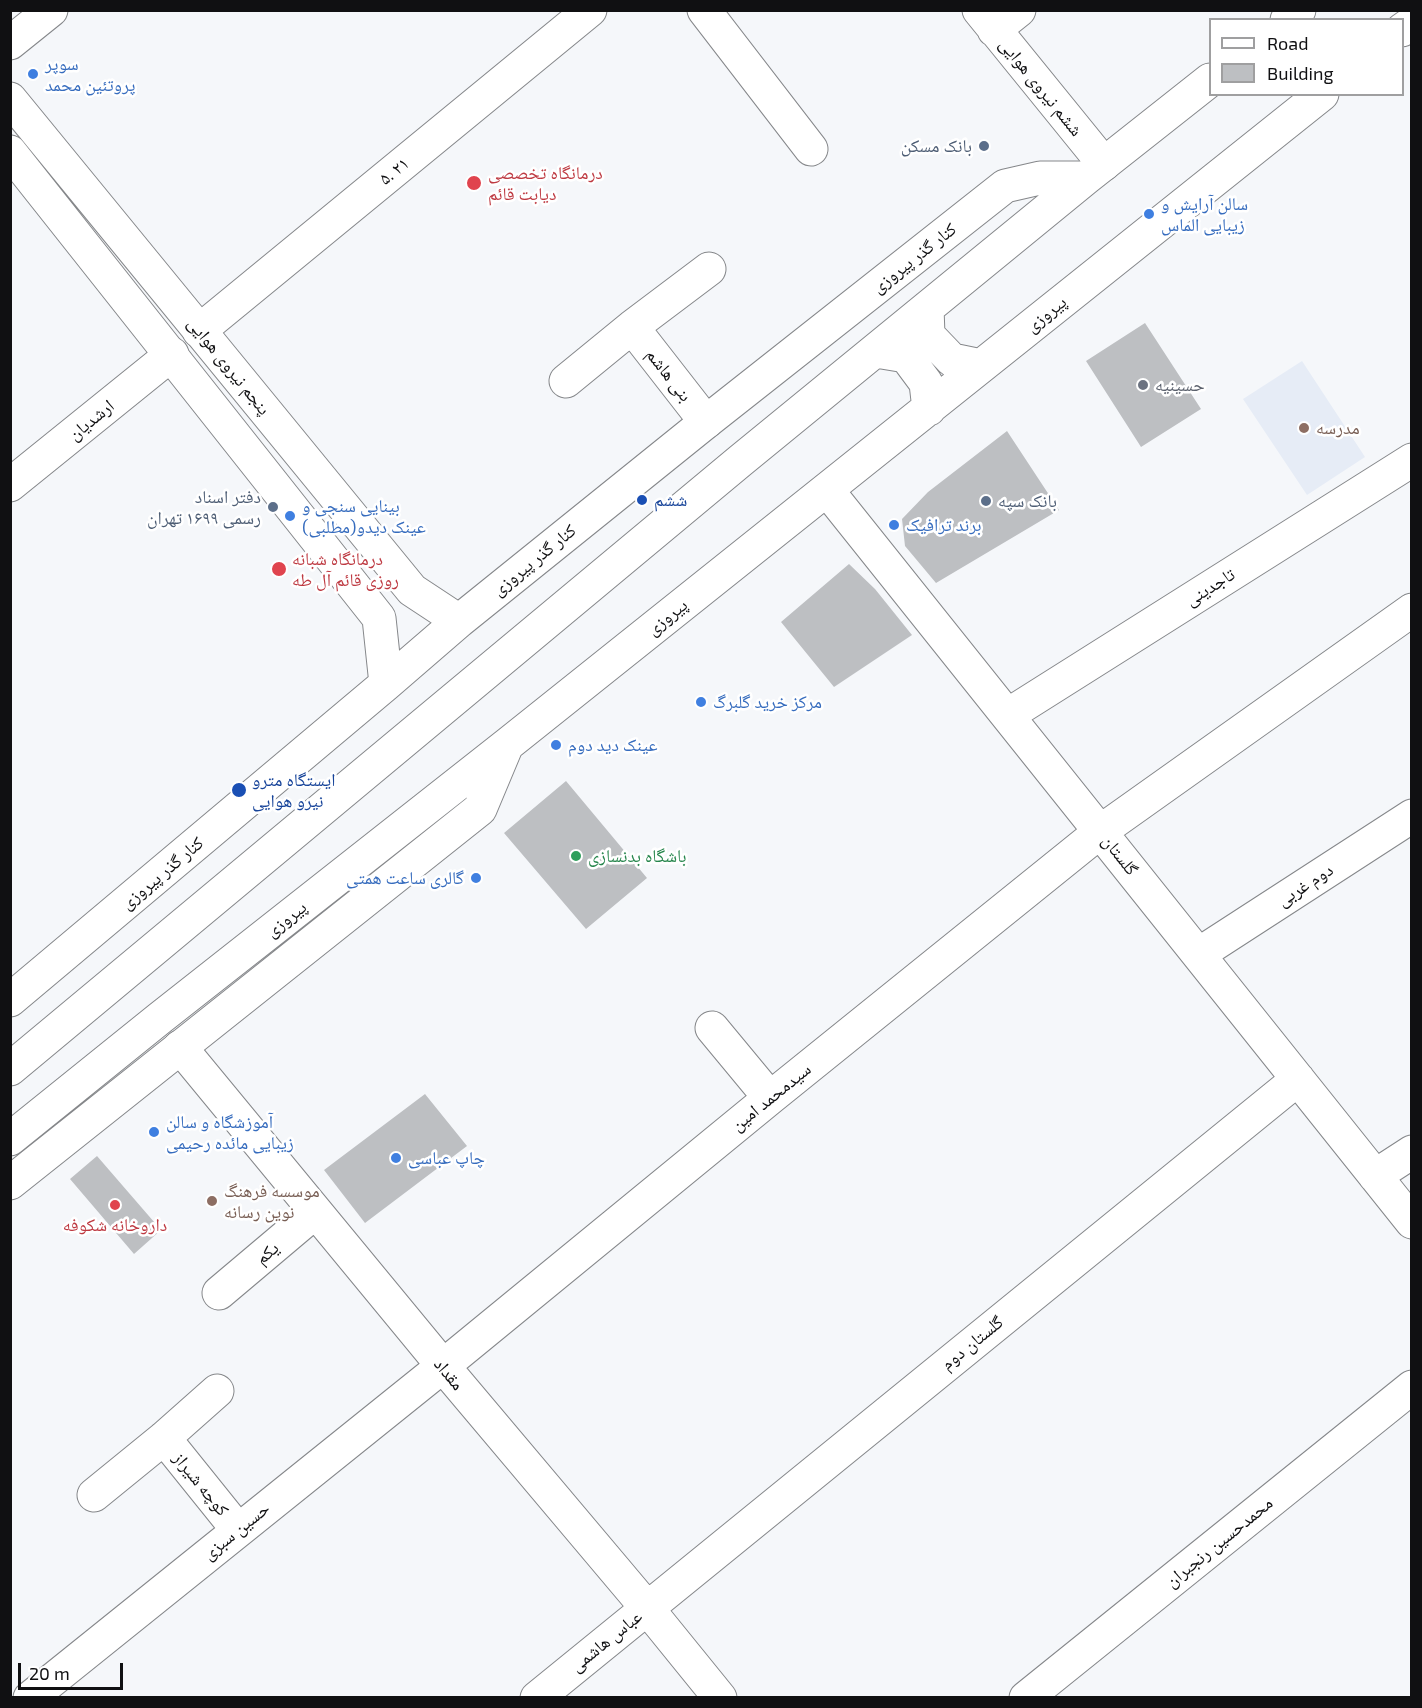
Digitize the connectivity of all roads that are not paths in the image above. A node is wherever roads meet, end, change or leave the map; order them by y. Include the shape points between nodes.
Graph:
1 (51, 10) edge
2 (590, 10) edge
3 (704, 10) edge
4 (997, 17) edge
5 (10, 43) edge
6 (1209, 81) edge
7 (1319, 96) edge
8 (10, 99) edge
9 (811, 149) dead end
10 (10, 152) edge
11 (1095, 171) junction
12 (709, 269) dead end
13 (927, 308) junction
14 (632, 327) junction
15 (199, 331) junction
16 (876, 351) junction
17 (172, 354) junction
18 (981, 366) junction
19 (566, 381) dead end
20 (929, 409) junction
21 (705, 422) junction
22 (1412, 460) edge
23 (10, 485) edge
24 (826, 490) junction
25 (412, 590) junction
26 (1412, 610) edge
27 (379, 618) junction
28 (459, 621) junction
29 (386, 684) junction
30 (1008, 715) junction
31 (508, 744) junction
32 (1412, 816) edge
33 (1101, 831) junction
34 (1199, 954) junction
35 (10, 1000) edge
36 (712, 1028) dead end
37 (180, 1047) junction
38 (10, 1070) edge
39 (1298, 1079) junction
40 (770, 1098) junction
41 (10, 1139) edge
42 (1412, 1152) edge
43 (1375, 1176) junction
44 (10, 1183) edge
45 (315, 1212) junction
46 (1412, 1222) edge
47 (219, 1293) dead end
48 (443, 1366) junction
49 (1412, 1387) edge
50 (217, 1391) dead end
51 (164, 1438) junction
52 (94, 1495) dead end
53 (238, 1530) junction
54 (647, 1608) junction
55 (30, 1698) edge
56 (537, 1698) edge
57 (720, 1698) edge
58 (1026, 1698) edge

1 - 5 street
2 - 15 street, ۵. ۲۱
3 - 9 street
4 - 11 street, ششم نیروی هوایی
6 - 11 street
7 - 18 street, پیروزی
8 - 15 street, پنجم نیروی هوایی
10 - 17 street, پنجم نیروی هوایی
11 - 13 street
11 - 21 street, کنار گذر پیروزی via 1005,186
12 - 14 street
13 - 16 street
13 - 18 street via 928,335 952,360
14 - 19 street
14 - 21 street, بنی هاشم
15 - 25 street, پنجم نیروی هوایی
16 - 20 street via 906,356 926,383
16 - 38 street
17 - 23 street, ارشدیان
17 - 27 street, پنجم نیروی هوایی
18 - 20 street, پیروزی
20 - 24 street, پیروزی
21 - 28 street, کنار گذر پیروزی
22 - 30 street, تاجدینی
24 - 30 street, گلستان
24 - 31 street, پیروزی
25 - 27 street via 411,610 404,618 395,623
25 - 28 street, پنجم نیروی هوایی
26 - 33 street, سیدمحمد امین
27 - 29 street
28 - 29 street, کنار گذر پیروزی
29 - 35 street, کنار گذر پیروزی
30 - 33 street, گلستان
31 - 37 street via 480,809
31 - 41 street, پیروزی
32 - 34 street, دوم غربی
33 - 34 street, گلستان
33 - 40 street, سیدمحمد امین
34 - 39 street, گلستان
36 - 40 street
37 - 44 street
37 - 45 street, مقداد
39 - 43 street, گلستان
39 - 54 street, گلستان دوم
40 - 48 street, سیدمحمد امین
42 - 43 street
43 - 46 street, گلستان
45 - 47 street, یکم
45 - 48 street, مقداد
48 - 53 street, حسین سبزی
48 - 54 street, مقداد
49 - 58 street, محمدحسین رنجبران
50 - 51 street, کوچه شیراز
51 - 52 street, کوچه شیراز
51 - 53 street, کوچه شیراز
53 - 55 street, حسین سبزی
54 - 56 street, عباس هاشمی
54 - 57 street, مقداد

